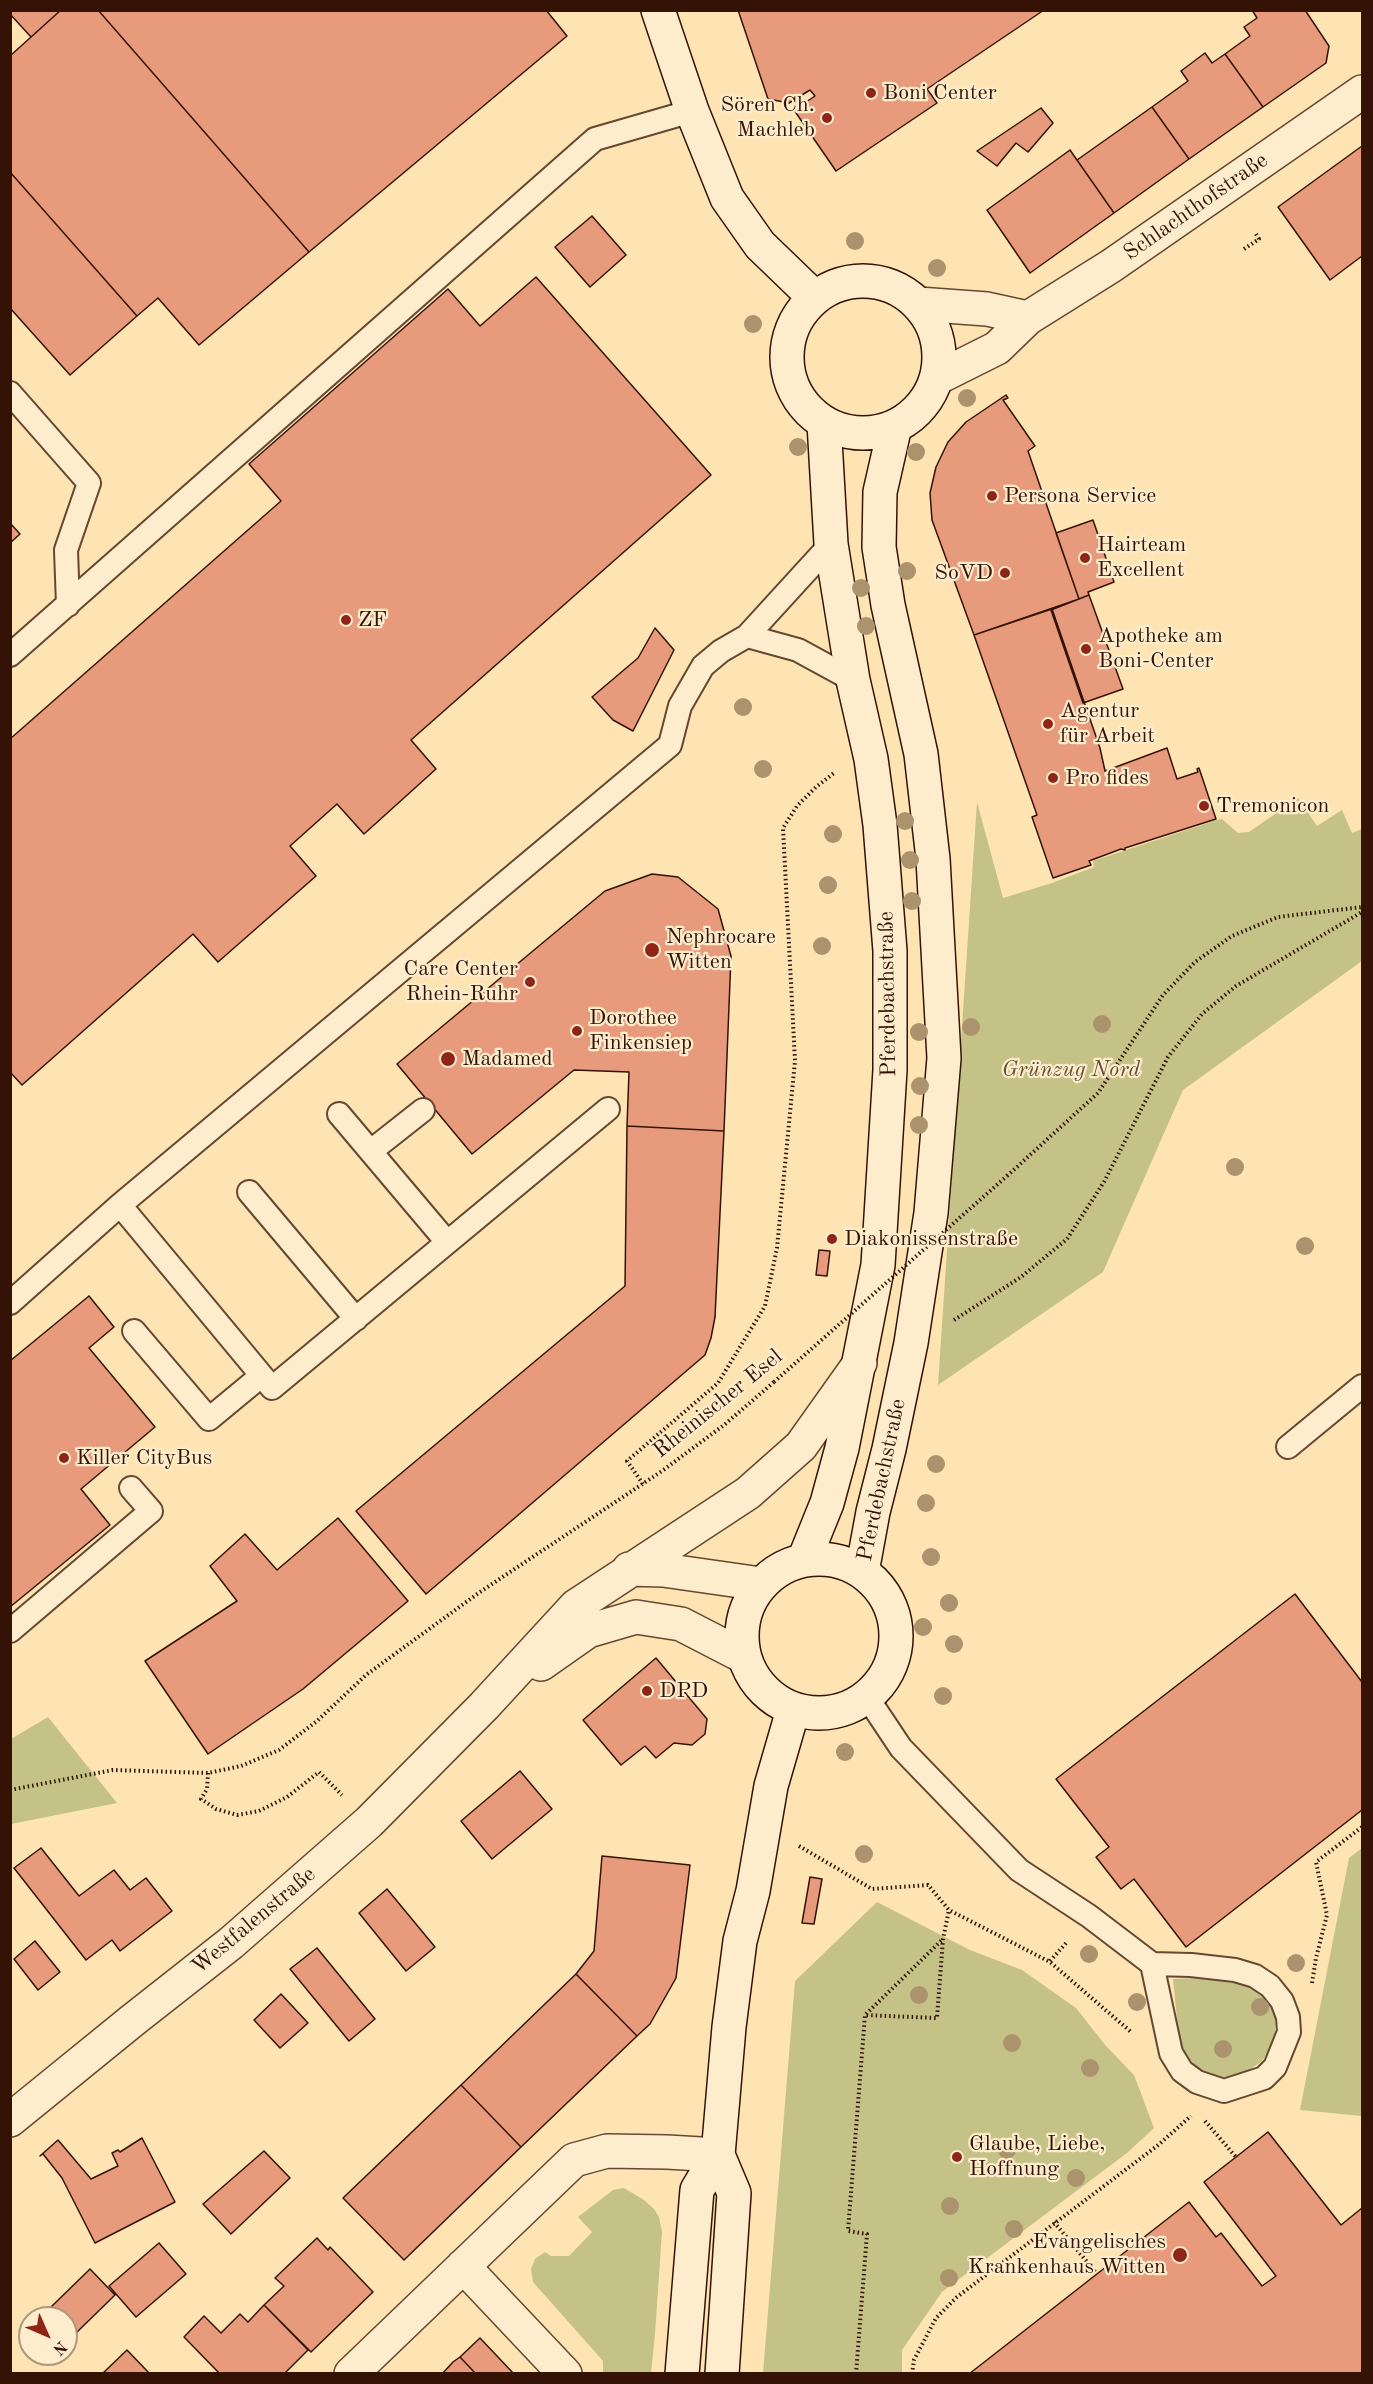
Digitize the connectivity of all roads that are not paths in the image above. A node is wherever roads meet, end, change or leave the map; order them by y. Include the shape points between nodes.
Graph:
1 (658, 10) edge
2 (1362, 92) edge
3 (692, 111) junction
4 (815, 298) junction
5 (918, 304) junction
6 (1028, 318) junction
7 (937, 378) junction
8 (10, 393) edge
9 (825, 423) junction
10 (896, 426) junction
11 (831, 544) junction
12 (68, 604) junction
13 (747, 636) junction
14 (10, 655) edge
15 (853, 680) junction
16 (608, 1109) dead end
17 (423, 1110) dead end
18 (339, 1114) dead end
19 (371, 1151) junction
20 (249, 1192) dead end
21 (120, 1205) junction
22 (447, 1242) junction
23 (10, 1303) edge
24 (356, 1319) junction
25 (134, 1331) dead end
26 (860, 1363) junction
27 (261, 1376) junction
28 (1362, 1386) edge
29 (1288, 1447) dead end
30 (131, 1488) dead end
31 (804, 1560) junction
32 (629, 1569) junction
33 (862, 1572) junction
34 (761, 1584) junction
35 (10, 1631) edge
36 (743, 1656) junction
37 (867, 1697) junction
38 (484, 1706) junction
39 (793, 1710) junction
40 (1152, 1964) junction
41 (10, 2120) edge
42 (718, 2155) junction
43 (463, 2266) junction
44 (351, 2373) edge
45 (565, 2373) edge
46 (682, 2373) edge
47 (722, 2373) edge

1 - 3 main road
2 - 6 main road, Schlachthofstraße via 1111,266
3 - 4 main road via 727,198 760,245
3 - 12 lane via 595,139
4 - 5 main road via 844,283 860,281 899,290
4 - 9 main road via 793,328 787,364 804,406
5 - 6 main road via 987,309
5 - 7 main road via 937,338
6 - 7 main road, Schlachthofstraße via 997,348
7 - 10 main road via 928,398
8 - 12 lane via 89,483 66,550
9 - 10 main road via 860,433
9 - 11 main road, Pferdebachstraße
10 - 33 main road, Pferdebachstraße via 880,492 879,547 921,754 933,860 944,1058 931,1213 911,1343
11 - 13 lane
11 - 15 main road, Pferdebachstraße
12 - 14 lane
13 - 15 lane via 798,650
13 - 21 lane via 703,666 680,705 670,746
15 - 26 main road, Pferdebachstraße via 871,759 890,951 890,1070 878,1265
16 - 22 lane
17 - 19 lane
18 - 19 lane
19 - 22 lane
20 - 24 lane
21 - 23 lane
21 - 27 lane
22 - 24 lane
24 - 27 lane via 272,1388
25 - 27 lane via 209,1419
26 - 31 main road, Pferdebachstraße via 833,1481
26 - 32 main road, Westfalenstraße via 801,1446 748,1493
28 - 29 lane
30 - 35 lane via 151,1511
31 - 33 main road via 844,1563
31 - 34 main road via 788,1565
32 - 34 main road
32 - 38 main road, Westfalenstraße via 576,1606
33 - 37 main road via 880,1588 892,1609 897,1634 894,1657 883,1680
34 - 36 main road via 747,1606 741,1630
36 - 38 main road, Westfalenstraße via 681,1624 636,1617 588,1631
36 - 39 main road via 754,1679 771,1698
37 - 39 main road via 844,1710 818,1714
37 - 40 lane via 901,1748 1018,1870
38 - 41 main road, Westfalenstraße via 369,1822 231,1944
39 - 42 main road via 771,1786 740,1941
40 - 40 lane via 1171,2053 1182,2071 1197,2082 1224,2091 1264,2078 1275,2067 1289,2032 1282,2001 1270,1986 1235,1970
42 - 43 main road via 607,2151 574,2160
42 - 46 main road via 697,2190
42 - 47 main road via 734,2193
43 - 44 main road
43 - 45 main road

